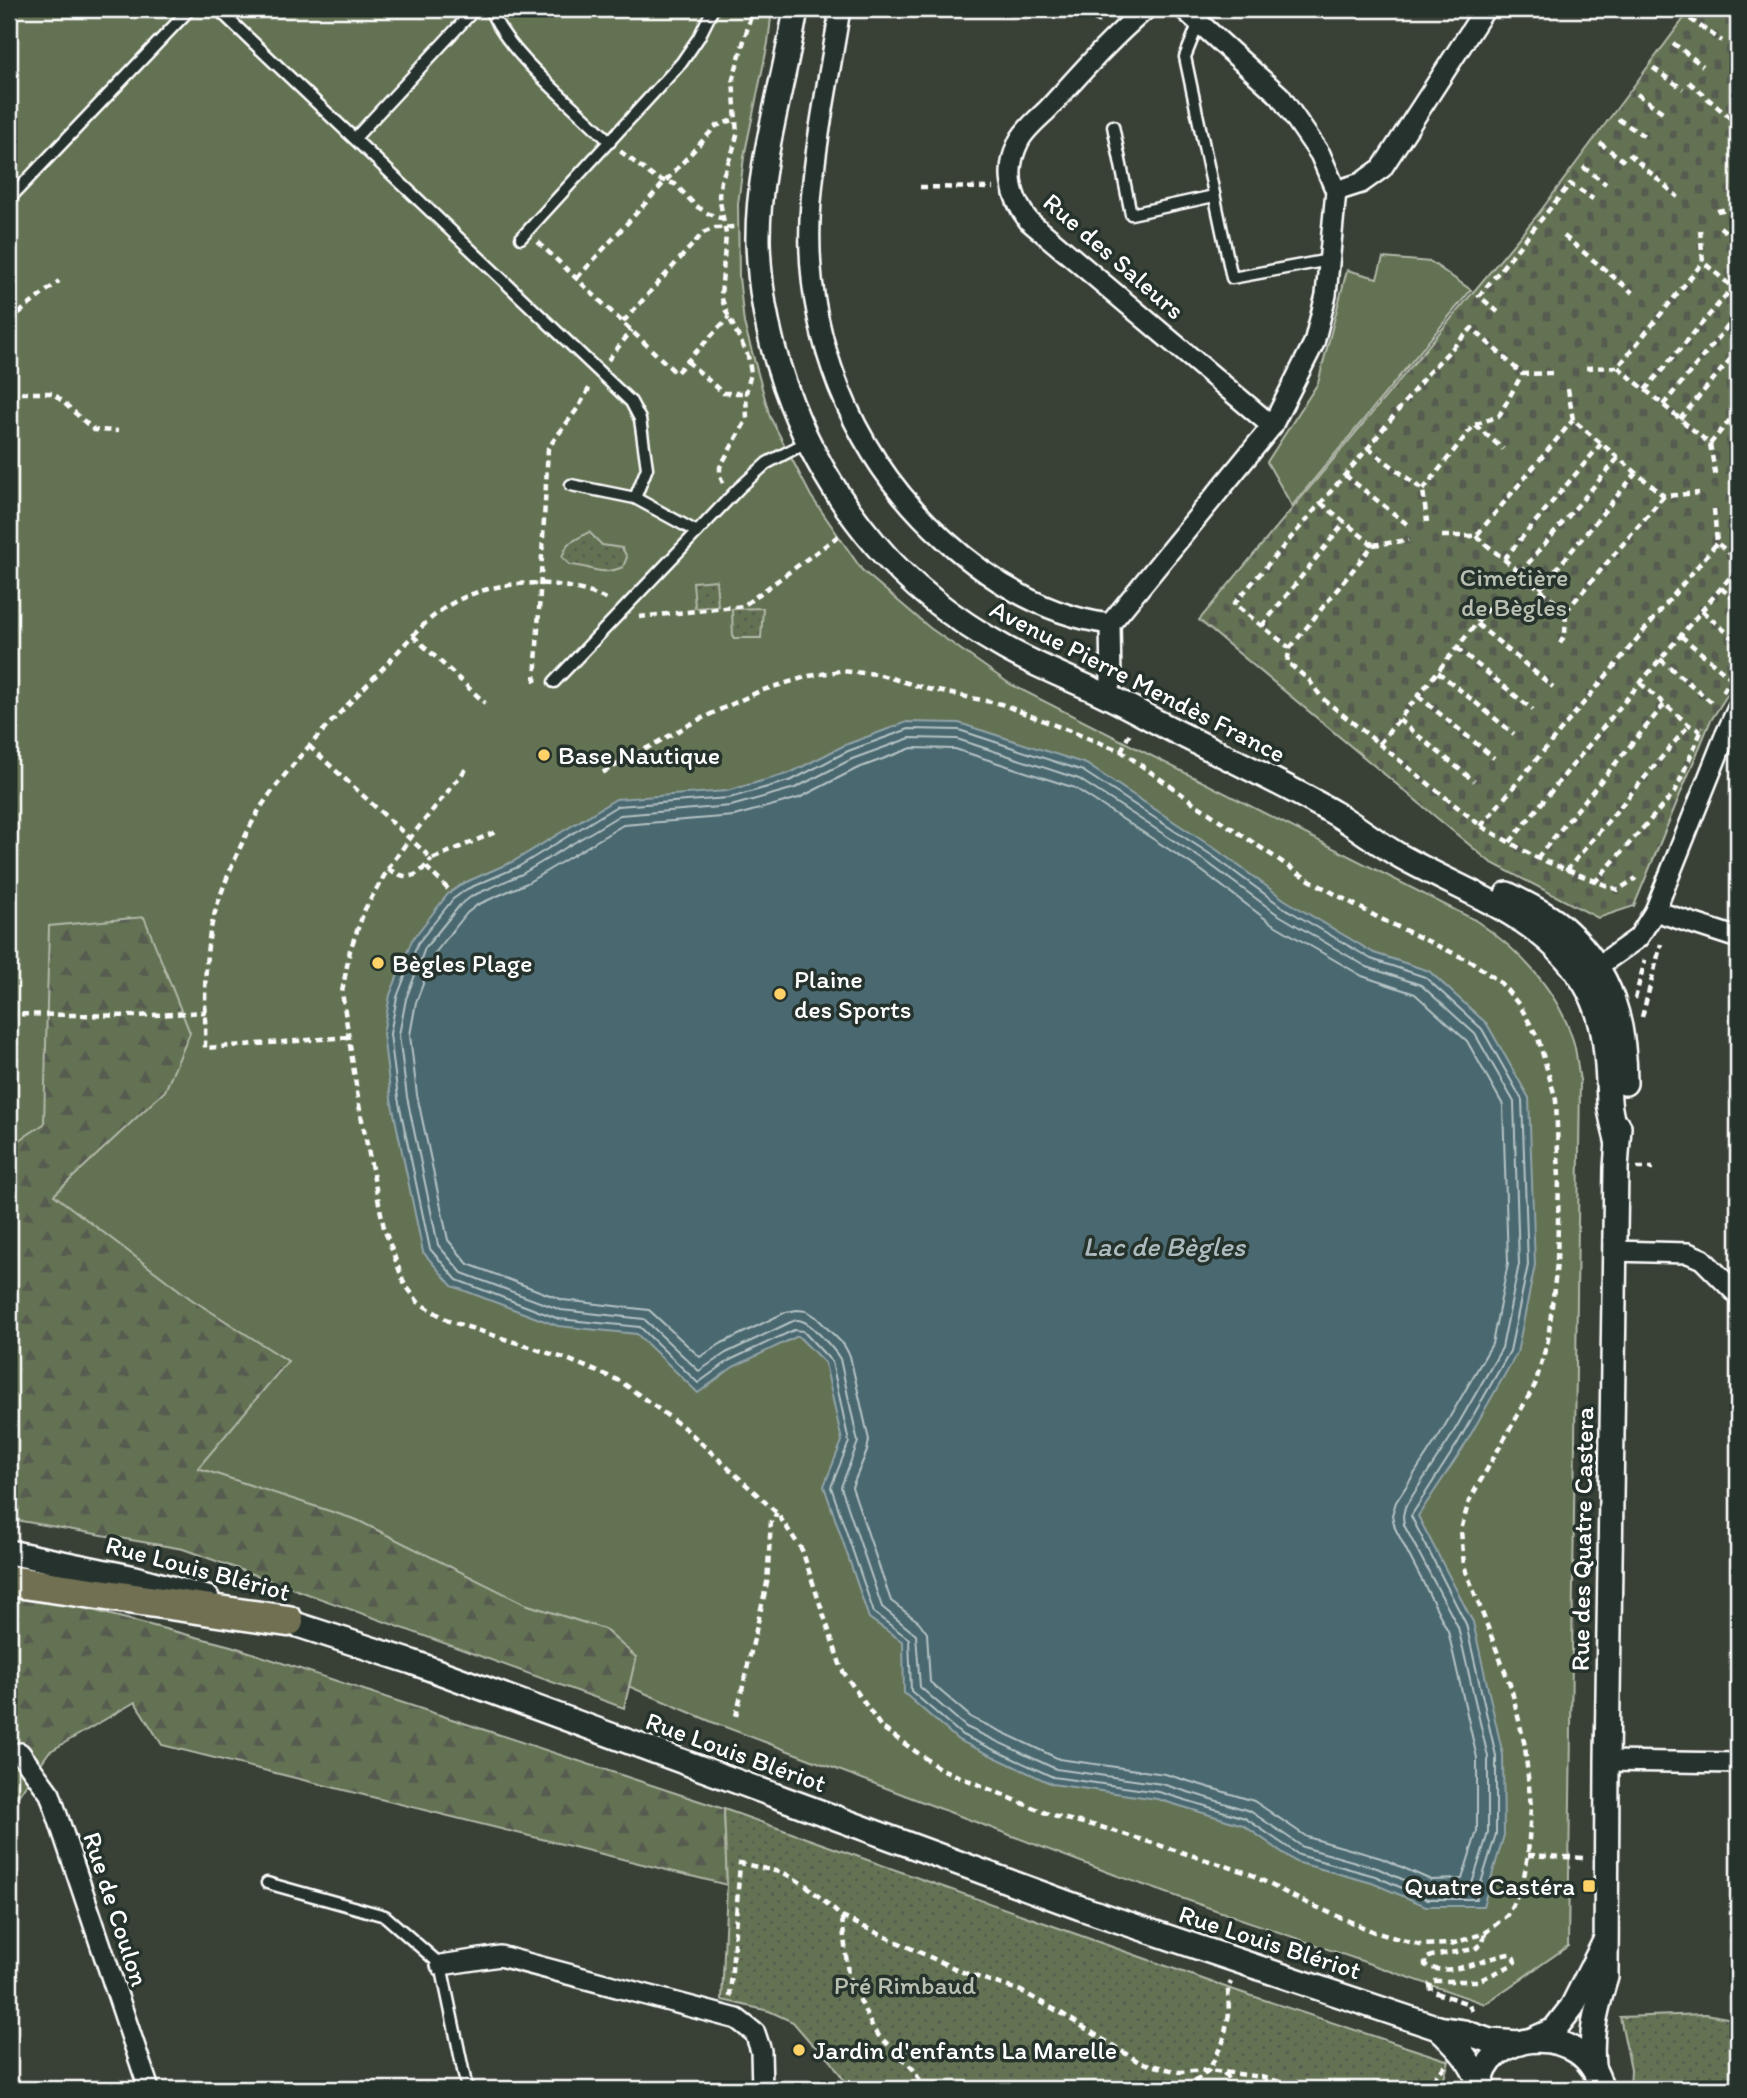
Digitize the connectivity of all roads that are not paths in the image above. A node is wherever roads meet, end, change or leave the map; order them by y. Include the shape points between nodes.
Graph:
1 (190, 9) edge
2 (218, 9) edge
3 (475, 9) edge
4 (490, 9) edge
5 (713, 9) edge
6 (796, 9) edge
7 (840, 9) edge
8 (1146, 9) edge
9 (1184, 9) edge
10 (1485, 9) edge
11 (1200, 22) junction
12 (1113, 126) dead end
13 (355, 138) junction
14 (610, 142) junction
15 (1336, 191) junction
16 (1214, 196) junction
17 (9, 199) edge
18 (524, 235) road end
19 (1330, 260) junction
20 (1272, 426) junction
21 (809, 441) junction
22 (571, 485) dead end
23 (635, 498) junction
24 (697, 532) junction
25 (1110, 624) junction
26 (554, 682) dead end
27 (1105, 695) junction
28 (1738, 708) edge
29 (1664, 915) junction
30 (1738, 938) edge
31 (1589, 972) junction
32 (1617, 1140) junction
33 (1614, 1251) junction
34 (1738, 1295) edge
35 (9, 1552) edge
36 (9, 1581) edge
37 (288, 1621) junction
38 (20, 1753) dead end
39 (1606, 1761) junction
40 (1738, 1763) edge
41 (267, 1883) dead end
42 (1606, 1938) junction
43 (441, 1965) junction
44 (1460, 2039) junction
45 (1527, 2041) junction
46 (1593, 2066) junction
47 (1480, 2087) edge
48 (149, 2089) edge
49 (467, 2089) edge
50 (762, 2089) edge
51 (1601, 2089) edge

1 - 17 lane
2 - 13 lane
3 - 13 lane
4 - 14 lane via 510,45
5 - 14 lane via 682,62
6 - 21 street, Avenue Pierre Mendès France via 763,176 758,241 773,348
7 - 25 street via 811,205 815,302 836,384 899,494 960,554 1052,611
8 - 20 street, Rue des Saleurs via 1116,34 1020,139 1011,168 1011,189 1029,221
9 - 11 street
10 - 15 street via 1381,168 1361,183
11 - 15 street via 1280,96 1320,154
11 - 16 lane via 1185,57
12 - 16 lane via 1131,214
13 - 23 lane via 631,402 640,419 647,468
14 - 18 lane
15 - 19 street
16 - 19 lane via 1232,278
19 - 20 street via 1314,343
20 - 25 street
21 - 24 lane via 767,463
21 - 27 street, Avenue Pierre Mendès France via 831,485 858,523 905,576 965,623 1038,665
22 - 23 lane
23 - 24 lane
24 - 26 lane
25 - 27 street via 1111,682
27 - 31 street, Avenue Pierre Mendès France via 1551,918 1567,930
28 - 29 street via 1724,736
29 - 30 street
29 - 31 street
31 - 32 street, Rue des Quatre Castera via 1608,1057 1609,1102
31 - 32 street, Rue des Quatre Castera via 1609,986 1618,1022 1625,1079
32 - 33 street, Rue des Quatre Castera
33 - 34 street via 1688,1253 1702,1259
33 - 39 street, Rue des Quatre Castera
35 - 37 street, Rue Louis Blériot via 135,1578
36 - 37 main road
37 - 44 street, Rue Louis Blériot via 1082,1908
38 - 48 street, Rue de Coulon via 50,1794
39 - 40 street
39 - 42 street, Rue des Quatre Castera
41 - 43 lane via 385,1916
42 - 45 street, Rue des Quatre Castera via 1572,2007 1555,2030
42 - 46 street, Rue des Quatre Castera via 1606,1977 1590,2042
43 - 49 lane
43 - 50 street via 500,1956 737,2019 755,2033 761,2051
44 - 45 street, Rue Louis Blériot
44 - 47 street
45 - 46 street, Rue Louis Blériot via 1553,2040 1570,2046
45 - 47 street, Rue des Quatre Castera via 1493,2060
46 - 51 street, Rue des Quatre Castera

